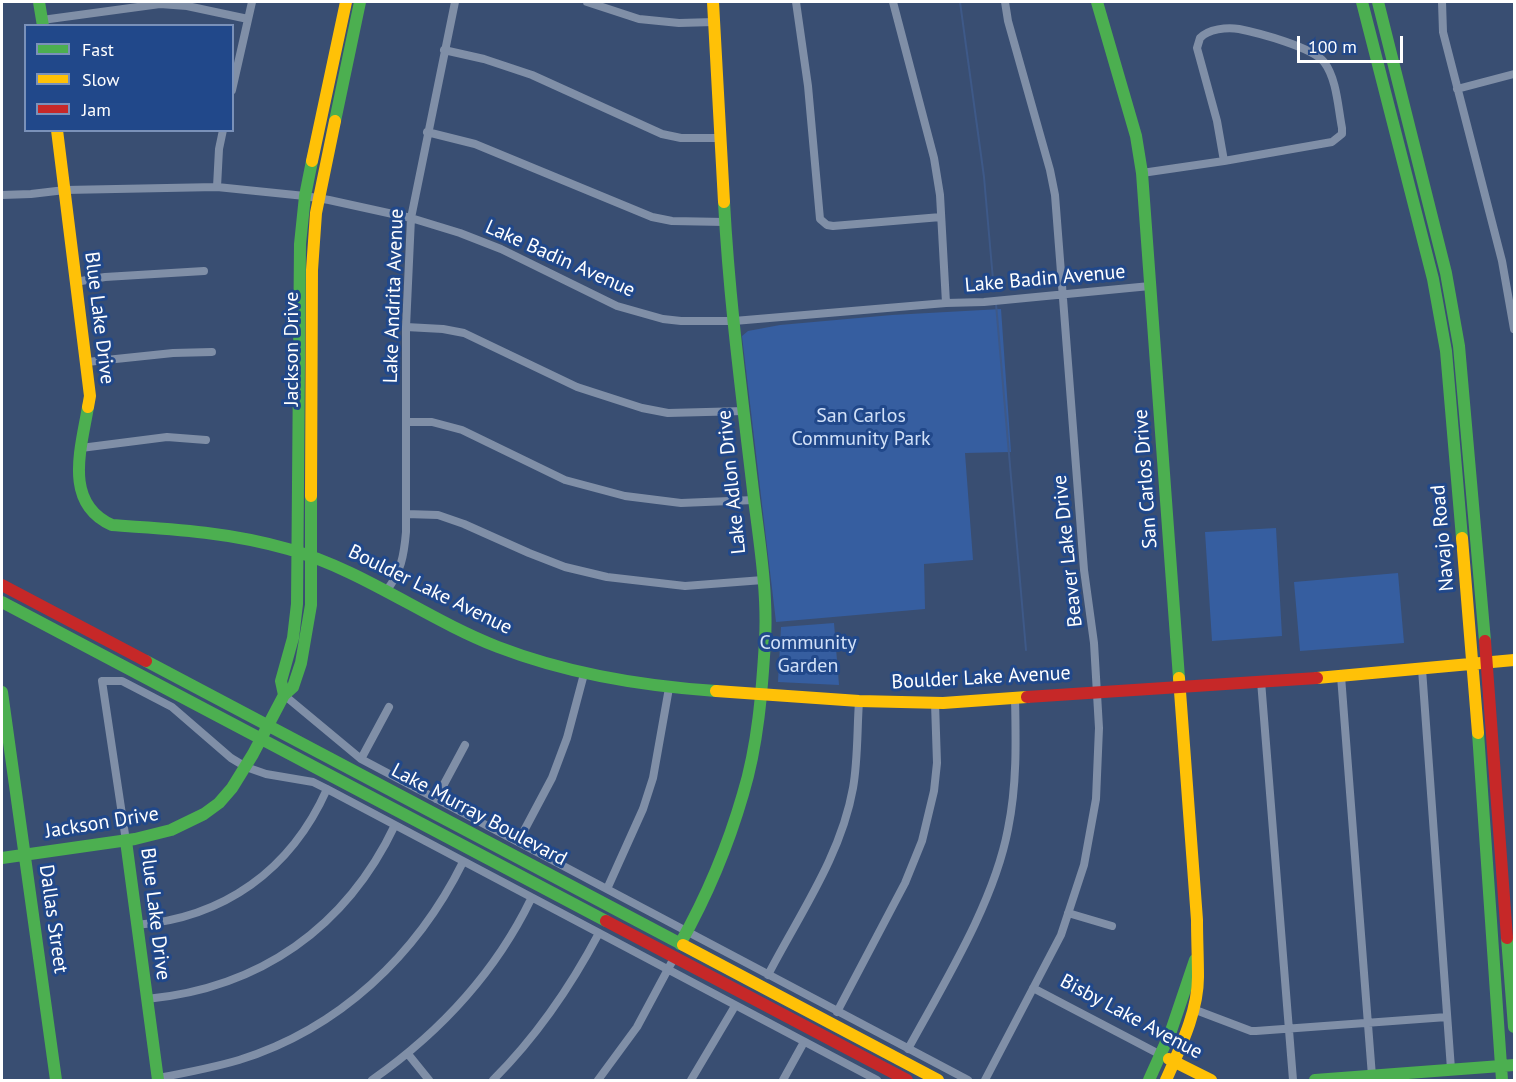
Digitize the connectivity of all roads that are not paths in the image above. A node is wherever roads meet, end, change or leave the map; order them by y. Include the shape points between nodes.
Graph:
1 (39, 2) edge
2 (252, 2) edge
3 (346, 2) edge
4 (360, 2) edge
5 (455, 2) edge
6 (587, 2) edge
7 (713, 2) edge
8 (796, 2) edge
9 (893, 2) edge
10 (1005, 2) edge
11 (1097, 2) edge
12 (1362, 2) edge
13 (1377, 2) edge
14 (1442, 2) edge
15 (248, 19) junction
16 (43, 22) edge
17 (714, 22) junction
18 (444, 50) junction
19 (1515, 74) edge
20 (234, 81) edge
21 (1457, 89) junction
22 (57, 132) edge
23 (223, 132) edge
24 (427, 132) junction
25 (720, 138) junction
26 (1224, 161) junction
27 (1142, 172) junction
28 (217, 187) junction
29 (65, 190) junction
30 (2, 195) edge
31 (305, 196) junction
32 (319, 198) junction
33 (941, 217) junction
34 (411, 218) junction
35 (725, 222) junction
36 (204, 271) dead end
37 (75, 282) junction
38 (1150, 286) junction
39 (1063, 294) junction
40 (946, 303) junction
41 (734, 321) junction
42 (406, 327) junction
43 (1515, 329) edge
44 (212, 352) dead end
45 (87, 362) junction
46 (744, 411) junction
47 (407, 422) junction
48 (206, 441) dead end
49 (81, 448) junction
50 (754, 500) junction
51 (406, 514) junction
52 (118, 527) joint
53 (298, 553) junction
54 (312, 558) junction
55 (763, 580) junction
56 (2, 585) edge
57 (386, 591) junction
58 (2, 602) edge
59 (15, 609) junction
60 (2, 616) edge
61 (1515, 660) edge
62 (1487, 663) junction
63 (1473, 664) junction
64 (1422, 669) junction
65 (584, 674) junction
66 (1341, 676) junction
67 (1261, 681) junction
68 (669, 688) junction
69 (1180, 688) junction
70 (2, 692) edge
71 (1097, 692) junction
72 (761, 694) junction
73 (284, 696) junction
74 (1015, 697) junction
75 (859, 701) junction
76 (935, 704) junction
77 (389, 707) dead end
78 (268, 726) junction
79 (261, 739) junction
80 (465, 745) dead end
81 (5, 748) edge
82 (361, 759) junction
83 (246, 767) junction
84 (327, 789) junction
85 (436, 799) junction
86 (395, 825) junction
87 (126, 841) junction
88 (518, 842) junction
89 (24, 854) junction
90 (2, 858) edge
91 (463, 862) junction
92 (607, 889) junction
93 (531, 898) junction
94 (1068, 913) junction
95 (136, 925) junction
96 (1112, 927) dead end
97 (688, 932) junction
98 (599, 933) junction
99 (680, 944) junction
100 (653, 947) junction
101 (700, 954) junction
102 (674, 958) junction
103 (1196, 959) junction
104 (668, 970) junction
105 (768, 975) junction
106 (1033, 988) junction
107 (147, 999) junction
108 (735, 1006) junction
109 (1193, 1009) junction
110 (837, 1012) junction
111 (1447, 1017) junction
112 (1369, 1023) junction
113 (1515, 1027) edge
114 (1288, 1030) junction
115 (804, 1041) junction
116 (908, 1049) junction
117 (408, 1054) junction
118 (1161, 1055) junction
119 (1174, 1062) junction
120 (1501, 1065) junction
121 (1515, 1065) edge
122 (1451, 1069) junction
123 (1372, 1076) junction
124 (158, 1079) edge
125 (873, 1079) edge
126 (57, 1080) edge
127 (372, 1080) edge
128 (429, 1080) edge
129 (493, 1080) edge
130 (598, 1080) edge
131 (691, 1080) edge
132 (783, 1080) edge
133 (907, 1080) edge
134 (939, 1080) edge
135 (968, 1080) edge
136 (985, 1080) edge
137 (1149, 1080) edge
138 (1166, 1080) edge
139 (1210, 1080) edge
140 (1293, 1080) edge
141 (1315, 1080) edge
142 (1502, 1080) edge

1 - 16 main road
2 - 15 street
3 - 31 main road, Jackson Drive
4 - 32 main road, Jackson Drive
5 - 18 street, Lake Andrita Avenue
6 - 17 street via 639,19
7 - 17 main road, Lake Adlon Drive
8 - 33 street via 820,219 833,226
9 - 33 street via 934,158
10 - 39 street, Beaver Lake Drive via 1055,195
11 - 27 main road, San Carlos Drive via 1136,136
12 - 63 main road, Navajo Road via 1433,279 1446,351
13 - 62 main road, Navajo Road via 1446,273 1459,346
14 - 21 street via 1443,32
15 - 16 street via 160,4
15 - 20 street
17 - 25 main road, Lake Adlon Drive
18 - 24 street, Lake Andrita Avenue
18 - 25 street via 532,75 662,134
19 - 21 street
21 - 43 street via 1502,261
22 - 29 main road, Blue Lake Drive
23 - 28 street
24 - 34 street, Lake Andrita Avenue
24 - 35 street via 475,144 652,217
25 - 35 main road, Lake Adlon Drive
26 - 26 street via 1332,142 1342,134 1331,75 1322,60 1307,49 1238,29 1202,35 1197,48
26 - 27 street
27 - 38 main road, San Carlos Drive
28 - 29 street, Lake Badin Avenue
28 - 31 street, Lake Badin Avenue
29 - 30 street, Lake Badin Avenue
29 - 37 main road, Blue Lake Drive
31 - 32 street, Lake Badin Avenue
31 - 53 main road, Jackson Drive via 299,290
32 - 34 street, Lake Badin Avenue
32 - 54 main road, Jackson Drive via 312,270
33 - 40 street
34 - 41 street, Lake Badin Avenue via 501,249 617,306 663,319
34 - 42 street, Lake Andrita Avenue
35 - 41 main road, Lake Adlon Drive
36 - 37 street
37 - 45 main road, Blue Lake Drive
38 - 39 street, Lake Badin Avenue
38 - 69 main road, San Carlos Drive
39 - 40 street, Lake Badin Avenue
39 - 71 street, Beaver Lake Drive
40 - 41 street, Lake Badin Avenue
41 - 46 main road, Lake Adlon Drive
42 - 46 street via 464,333 577,387 642,408 668,413
42 - 47 street, Lake Andrita Avenue
44 - 45 street
45 - 49 main road, Blue Lake Drive via 90,396
46 - 50 main road, Lake Adlon Drive
47 - 50 street via 432,422 462,430 565,480 625,496 681,503
47 - 51 street, Lake Andrita Avenue
48 - 49 street via 166,437
49 - 52 main road, Blue Lake Drive via 79,482 84,501 96,517
50 - 55 main road, Lake Adlon Drive
51 - 55 street via 438,515 565,567 607,577 685,586
51 - 57 street, Lake Andrita Avenue via 403,561
52 - 53 main road, Boulder Lake Avenue via 206,531
53 - 54 main road, Boulder Lake Avenue
53 - 73 main road, Jackson Drive via 295,628 281,681
54 - 57 main road, Boulder Lake Avenue
54 - 73 main road, Jackson Drive via 311,604 301,663 293,687
55 - 72 main road, Lake Adlon Drive via 765,639
56 - 78 main road, Lake Murray Boulevard
57 - 65 main road, Boulder Lake Avenue via 498,647
58 - 59 main road, Lake Murray Boulevard
59 - 60 main road
59 - 79 main road, Lake Murray Boulevard
61 - 62 main road, Boulder Lake Avenue
62 - 63 main road, Boulder Lake Avenue
62 - 113 main road, Navajo Road
63 - 64 main road, Boulder Lake Avenue
63 - 120 main road, Navajo Road
64 - 66 main road, Boulder Lake Avenue
64 - 111 street
65 - 68 main road, Boulder Lake Avenue
65 - 88 street via 552,777
66 - 67 main road, Boulder Lake Avenue
66 - 112 street
67 - 69 main road, Boulder Lake Avenue
67 - 114 street
68 - 72 main road, Boulder Lake Avenue
68 - 92 street via 653,778
69 - 71 main road, Boulder Lake Avenue
69 - 103 main road, San Carlos Drive via 1197,920
70 - 81 main road, Dallas Street
71 - 74 main road, Boulder Lake Avenue
71 - 94 street, Beaver Lake Drive via 1096,799 1085,860
72 - 75 main road, Boulder Lake Avenue
72 - 97 main road, Lake Adlon Drive via 752,755 737,814
73 - 78 main road, Jackson Drive
73 - 82 street, Lake Murray Boulevard
74 - 76 main road, Boulder Lake Avenue
74 - 116 street via 1015,786 1004,846 978,917
75 - 76 main road, Boulder Lake Avenue
75 - 105 street via 854,780 842,828
76 - 110 street via 937,763 922,841 905,883
77 - 82 street
78 - 79 main road, Jackson Drive
78 - 99 main road, Lake Murray Boulevard
79 - 83 main road, Jackson Drive
79 - 100 main road, Lake Murray Boulevard
80 - 85 street
81 - 89 main road, Dallas Street
82 - 85 street, Lake Murray Boulevard
83 - 84 street via 314,782
83 - 87 main road, Jackson Drive via 223,799 196,819 165,833
83 - 87 street, Blue Lake Drive via 172,707 122,681 102,681
84 - 86 street
84 - 95 street via 307,828 289,851 245,889 193,914
85 - 88 street, Lake Murray Boulevard
86 - 91 street
86 - 107 street via 355,892 298,945 235,980
87 - 89 main road, Jackson Drive
87 - 95 main road, Blue Lake Drive
88 - 92 street, Lake Murray Boulevard
89 - 90 main road, Jackson Drive
89 - 126 main road, Dallas Street
91 - 93 street
91 - 124 street via 436,911 413,942 374,983 345,1006 312,1028 259,1053
92 - 97 street, Lake Murray Boulevard
93 - 98 street
93 - 117 street via 480,981
94 - 96 street
94 - 106 street, Beaver Lake Drive
95 - 107 main road, Blue Lake Drive
97 - 99 main road, Lake Adlon Drive
97 - 105 street, Lake Murray Boulevard
98 - 104 street
98 - 129 street via 551,1014
99 - 100 main road
99 - 101 main road, Lake Murray Boulevard
100 - 102 main road, Lake Murray Boulevard
101 - 102 main road
101 - 134 main road, Lake Murray Boulevard
102 - 104 street
102 - 133 main road, Lake Murray Boulevard
103 - 109 main road, San Carlos Drive via 1198,978
103 - 118 main road, San Carlos Drive
104 - 108 street
104 - 130 street via 636,1027
105 - 110 street, Lake Murray Boulevard
106 - 118 street, Bisby Lake Avenue
106 - 136 street, Beaver Lake Drive
107 - 124 main road, Blue Lake Drive
108 - 115 street
108 - 131 street
109 - 114 street via 1251,1031
109 - 119 main road, San Carlos Drive
110 - 116 street, Lake Murray Boulevard
111 - 112 street
111 - 122 street
112 - 114 street
112 - 123 street
114 - 140 street
115 - 125 street
115 - 132 street
116 - 135 street, Lake Murray Boulevard
117 - 127 street
117 - 128 street
118 - 119 main road, Bisby Lake Avenue
118 - 137 main road, San Carlos Drive
119 - 138 main road, San Carlos Drive
119 - 139 main road, Bisby Lake Avenue
120 - 121 main road
120 - 122 main road
120 - 142 main road, Navajo Road
122 - 123 main road
123 - 141 main road

